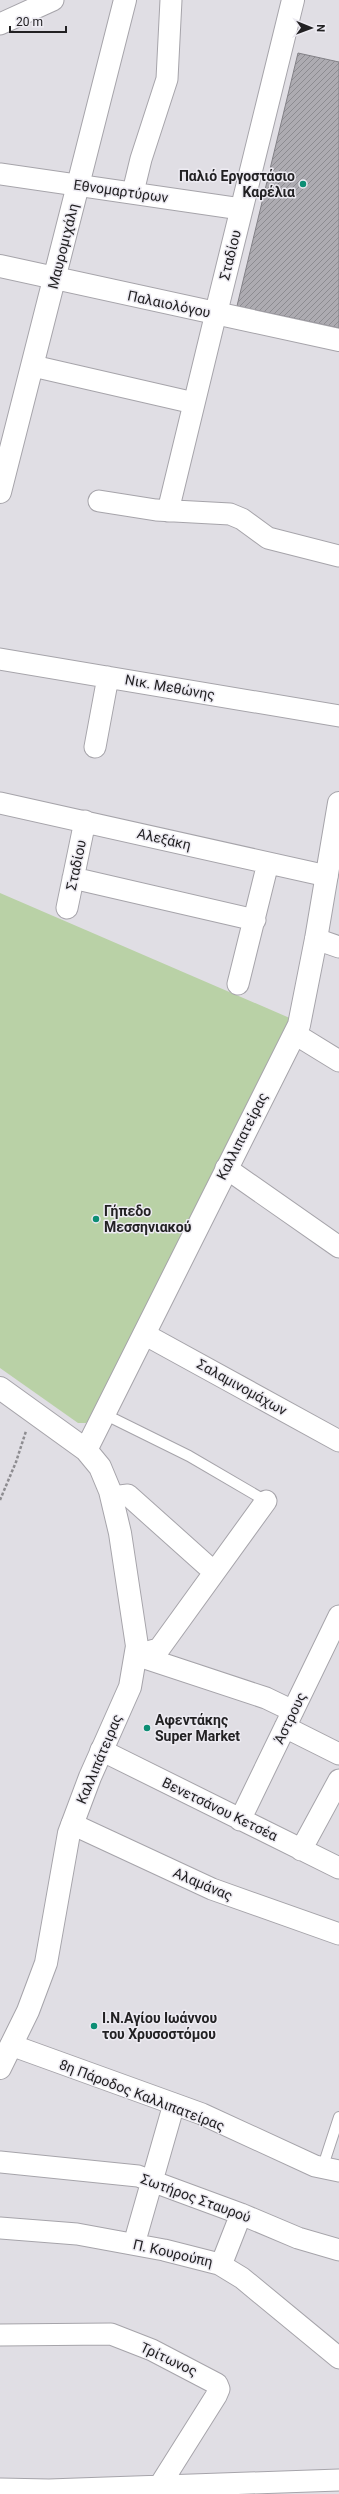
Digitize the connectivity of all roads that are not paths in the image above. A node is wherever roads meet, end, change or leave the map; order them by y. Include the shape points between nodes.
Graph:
1 (53, 0) edge
2 (125, 0) edge
3 (171, 0) edge
4 (293, 0) edge
5 (0, 24) edge
6 (0, 174) edge
7 (78, 185) junction
8 (133, 192) junction
9 (241, 209) junction
10 (0, 266) edge
11 (54, 279) junction
12 (216, 313) junction
13 (339, 340) edge
14 (33, 366) junction
15 (194, 403) junction
16 (1, 486) edge
17 (99, 500) dead end
18 (168, 511) junction
19 (339, 556) edge
20 (0, 659) edge
21 (108, 677) junction
22 (339, 716) edge
23 (95, 747) dead end
24 (0, 803) edge
25 (339, 803) edge
26 (85, 821) junction
27 (335, 851) edge
28 (268, 863) junction
29 (327, 876) junction
30 (74, 878) junction
31 (67, 908) dead end
32 (255, 920) junction
33 (316, 939) junction
34 (339, 947) edge
35 (238, 984) dead end
36 (295, 1034) junction
37 (339, 1061) edge
38 (226, 1168) junction
39 (339, 1247) edge
40 (144, 1334) junction
41 (0, 1388) edge
42 (104, 1414) junction
43 (339, 1441) edge
44 (86, 1450) junction
45 (112, 1497) junction
46 (266, 1501) joint
47 (214, 1572) junction
48 (339, 1616) edge
49 (136, 1655) junction
50 (289, 1719) junction
51 (101, 1750) junction
52 (339, 1754) edge
53 (339, 1780) edge
54 (240, 1820) junction
55 (72, 1824) junction
56 (301, 1850) junction
57 (339, 1868) edge
58 (339, 1934) edge
59 (11, 2045) junction
60 (0, 2068) edge
61 (174, 2104) junction
62 (339, 2117) edge
63 (0, 2162) edge
64 (330, 2170) edge
65 (152, 2180) junction
66 (241, 2214) junction
67 (0, 2228) edge
68 (134, 2244) junction
69 (339, 2250) edge
70 (221, 2265) junction
71 (0, 2335) edge
72 (339, 2358) edge
73 (339, 2480) edge
74 (160, 2485) junction
75 (276, 2488) edge
76 (0, 2489) edge
77 (74, 2491) edge

1 - 5 street
2 - 7 street, Μαυρομιχάλη
3 - 8 street via 167,79
4 - 9 street, Σταδίου
6 - 7 street, Εθνομαρτύρων
7 - 8 street, Εθνομαρτύρων
7 - 11 street, Μαυρομιχάλη
8 - 9 street, Εθνομαρτύρων
9 - 12 street, Σταδίου
10 - 11 street, Παλαιολόγου
11 - 12 street, Παλαιολόγου
11 - 14 street, Μαυρομιχάλη
12 - 13 street, Παλαιολόγου
12 - 15 street, Σταδίου
14 - 15 street
14 - 16 street, Μαυρομιχάλη
15 - 18 street, Σταδίου
17 - 18 street
18 - 19 street via 230,514 242,519 268,538
20 - 21 street, Νικ. Μεθώνης
21 - 22 street, Νικ. Μεθώνης
21 - 23 street
24 - 26 street, Αλεξάκη
25 - 27 street, Καλλιπατείρας
26 - 28 street, Αλεξάκη
26 - 30 street, Σταδίου
27 - 29 street, Καλλιπατείρας
28 - 29 street, Αλεξάκη
28 - 32 street
29 - 33 street, Καλλιπατείρας
30 - 31 street, Σταδίου
30 - 32 street
32 - 35 street
33 - 34 street
33 - 36 street, Καλλιπατείρας via 302,1015
36 - 37 street
36 - 38 street, Καλλιπατείρας
38 - 39 street
38 - 40 street, Καλλιπατείρας
40 - 42 street, Καλλιπατείρας
40 - 43 street, Σαλαμινομάχων
41 - 44 street, Καλλιπάτειρας
42 - 44 street, Καλλιπατείρας
42 - 46 lane via 189,1456
44 - 45 street, Καλλιπάτειρας via 100,1467
45 - 47 street via 128,1495
45 - 49 street, Καλλιπάτειρας via 132,1605
46 - 47 street
47 - 49 street via 159,1649
48 - 50 street, Άστρους
49 - 50 street via 266,1698
49 - 51 street, Καλλιπάτειρας via 130,1687
50 - 52 street
50 - 54 street, Άστρους
51 - 54 street, Βενετσάνου Κετσέα
51 - 55 street, Καλλιπάτειρας
53 - 56 street
54 - 56 street, Βενετσάνου Κετσέα
55 - 58 street, Αλαμάνας via 212,1889
55 - 59 street, Καλλιπάτειρας via 65,1848 46,1963 31,2004
56 - 57 street, Βενετσάνου Κετσέα
59 - 60 street, Καλλιπάτειρας
59 - 61 street, 8η Πάροδος Καλλιπατείρας
61 - 64 street, 8η Πάροδος Καλλιπατείρας
61 - 65 street
62 - 64 lane
63 - 65 street, Σωτήρος Σταυρού via 138,2176
65 - 66 street, Σωτήρος Σταυρού
65 - 68 street
66 - 69 street, Σωτήρος Σταυρού via 298,2238
66 - 70 street
67 - 68 street, Π. Κουρούπη via 77,2234
68 - 70 street, Π. Κουρούπη via 194,2256
70 - 72 street, Π. Κουρούπη via 242,2278
71 - 74 street, Τρίτωνος via 111,2334 152,2350 217,2384 219,2389 216,2396
73 - 75 street
74 - 75 street
74 - 77 street
76 - 77 street

